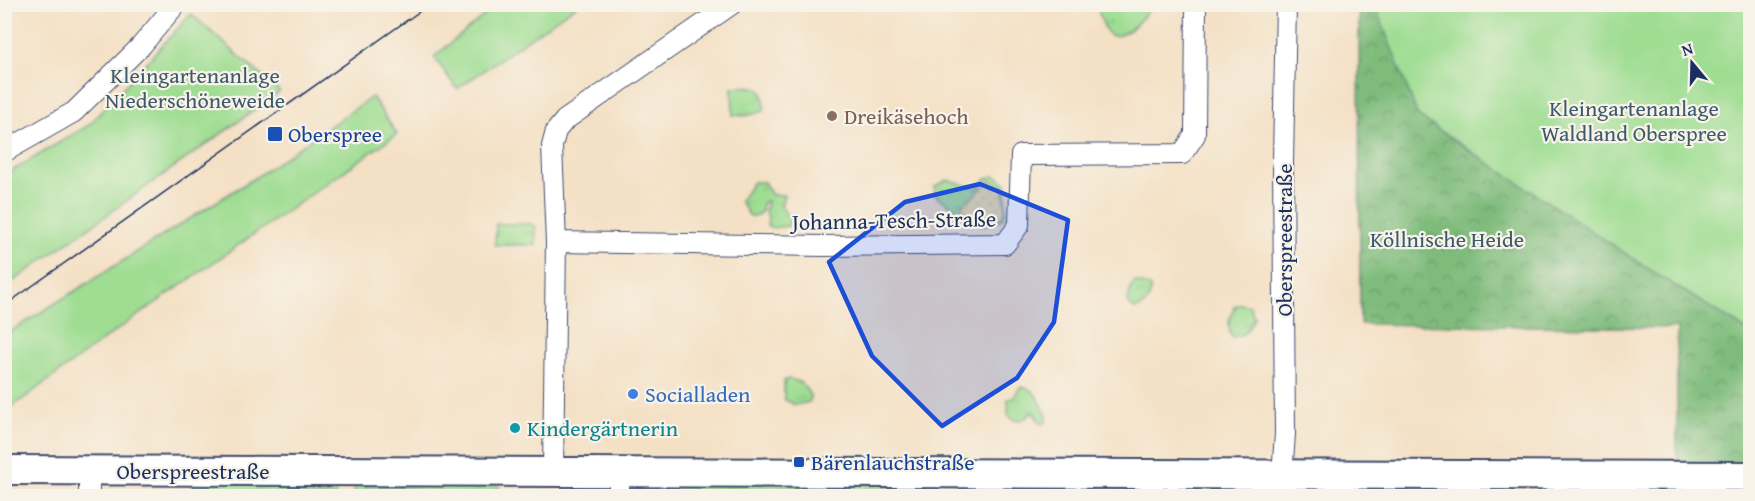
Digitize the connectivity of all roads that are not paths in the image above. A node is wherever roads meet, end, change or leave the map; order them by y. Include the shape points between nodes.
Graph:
1 (176, 4) edge
2 (732, 4) edge
3 (1196, 4) edge
4 (1286, 4) edge
5 (4, 152) edge
6 (556, 242) junction
7 (4, 470) edge
8 (553, 472) junction
9 (1282, 475) junction
10 (1750, 476) edge
11 (89, 483) edge
12 (619, 484) edge

1 - 5 street via 141,46 74,112
2 - 6 street via 565,120 556,131 552,146
3 - 6 street, Johanna-Tesch-Straße via 1195,135 1182,154 1021,155 1019,225 1005,244
4 - 9 street, Oberspreestraße
6 - 8 street
7 - 11 main road, Oberspreestraße
8 - 11 main road, Oberspreestraße
8 - 12 main road, Oberspreestraße
9 - 10 main road, Oberspreestraße
9 - 12 main road, Oberspreestraße

